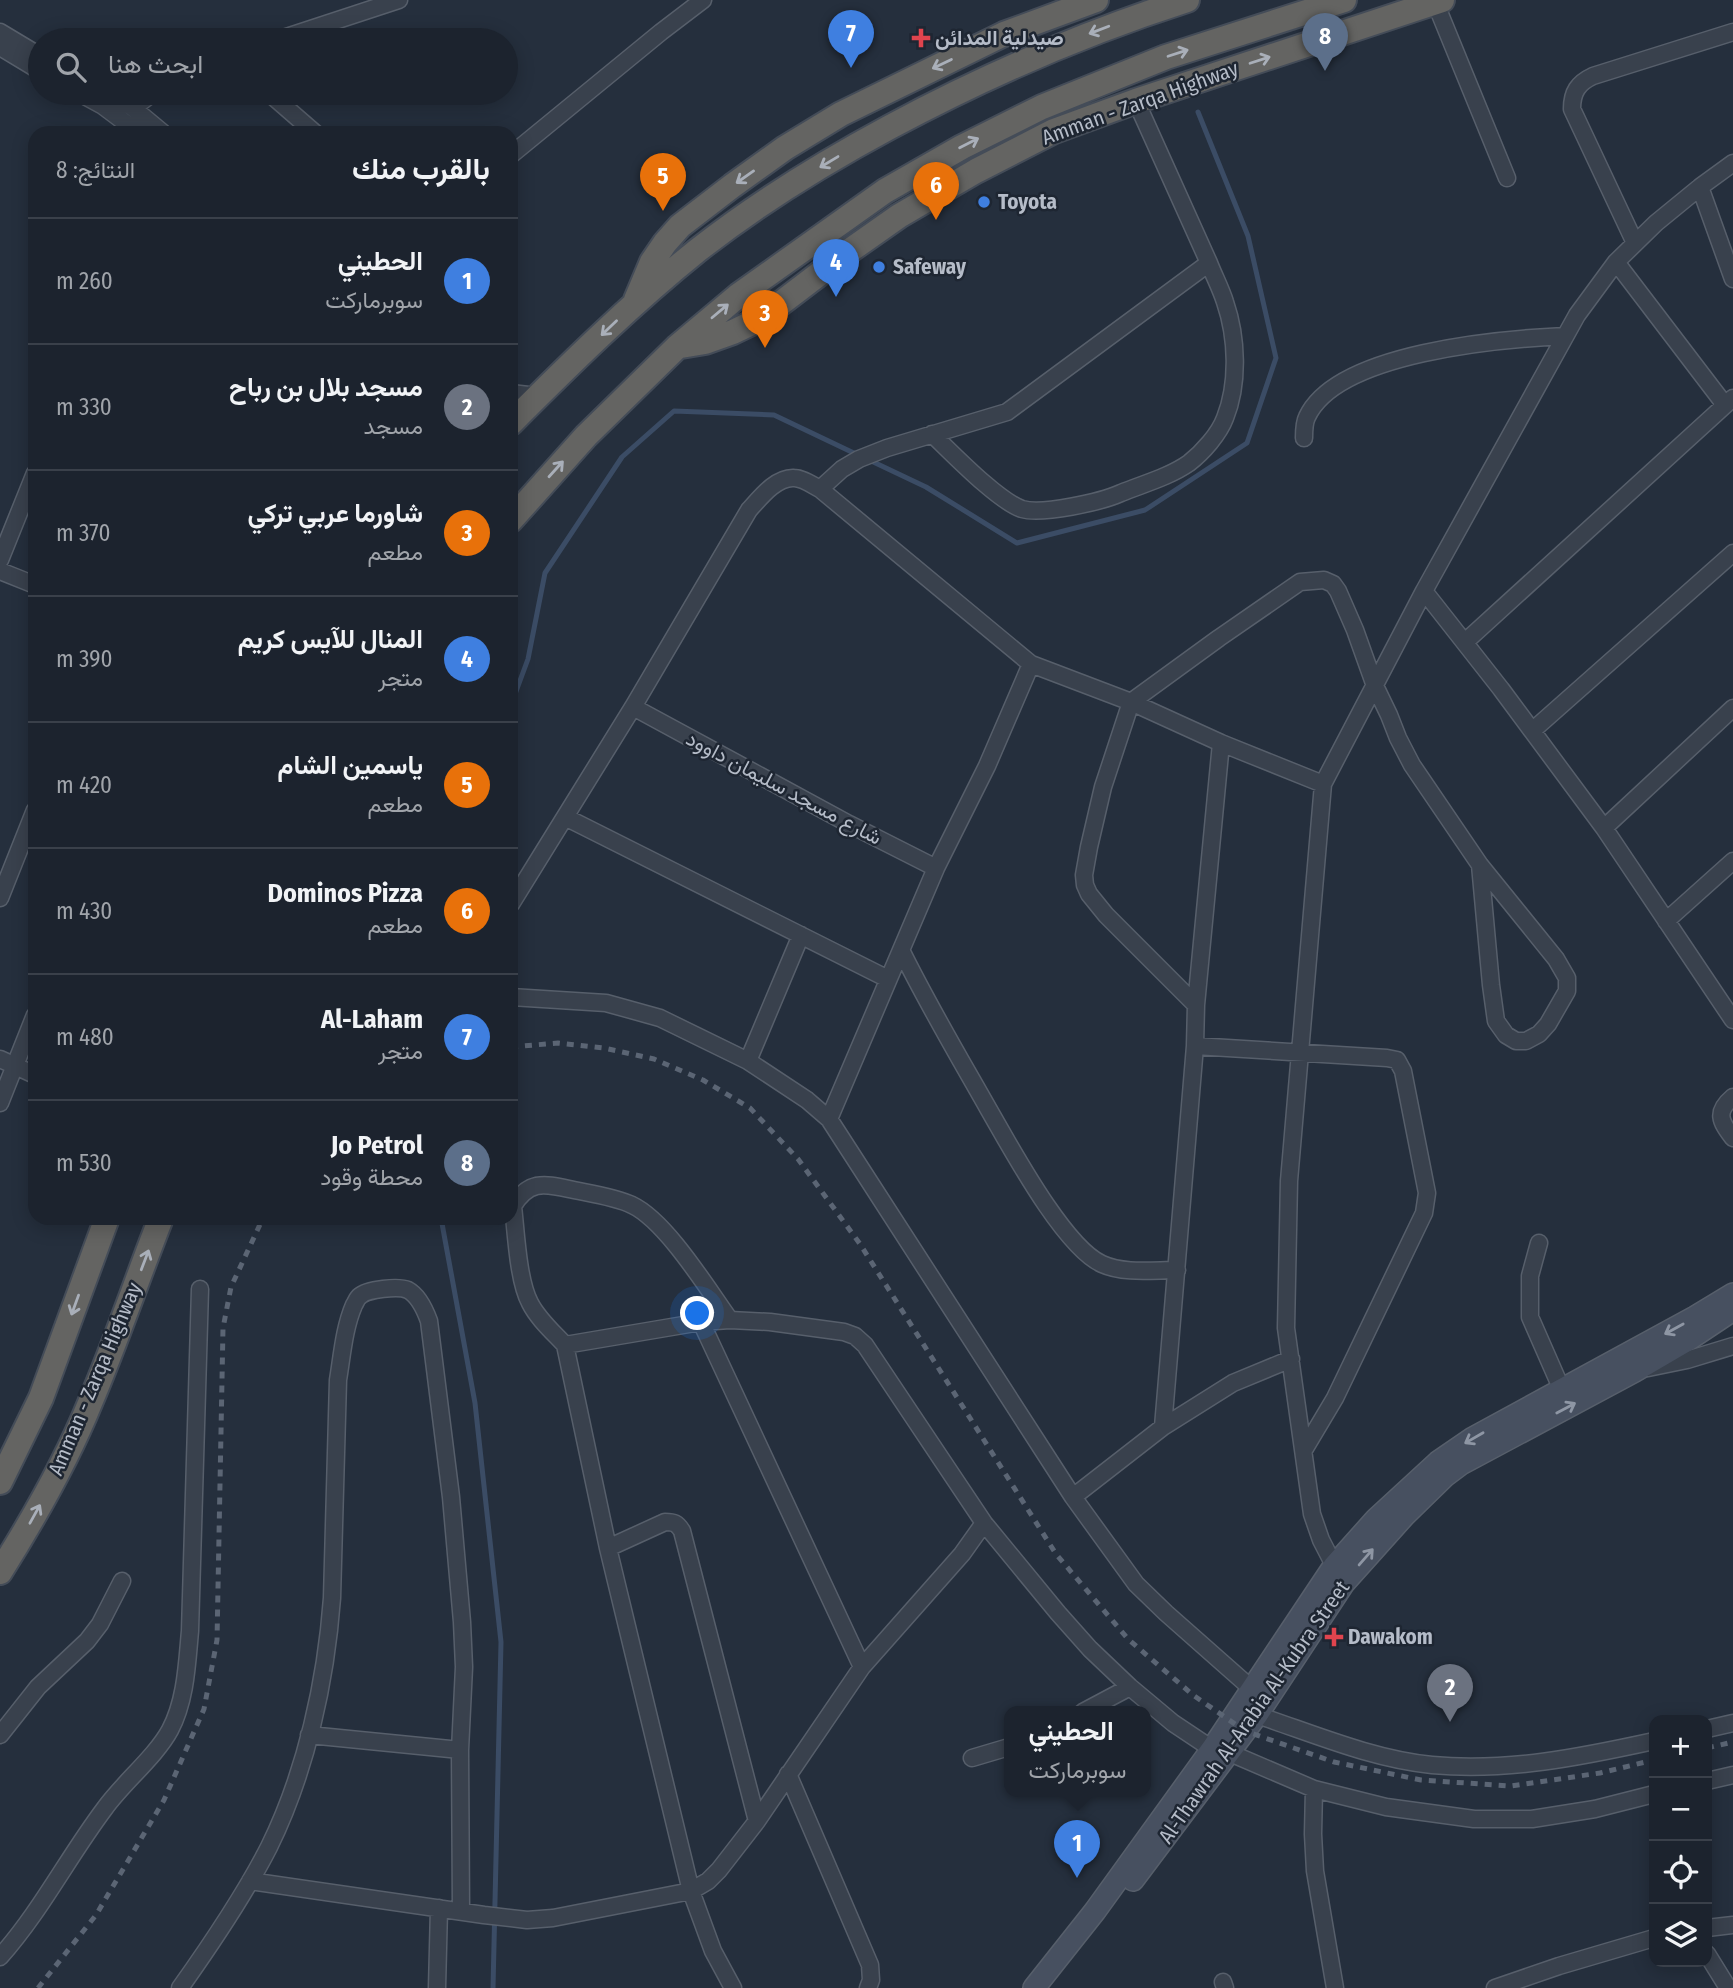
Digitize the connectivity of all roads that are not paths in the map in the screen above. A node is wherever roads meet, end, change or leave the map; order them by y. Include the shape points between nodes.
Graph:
1 (397, 0) edge
2 (703, 0) edge
3 (1187, 0) edge
4 (1344, 0) edge
5 (1438, 1) edge
6 (1084, 2) edge
7 (313, 28) edge
8 (0, 32) edge
9 (1733, 32) edge
10 (0, 47) edge
11 (28, 49) edge
12 (28, 64) edge
13 (1136, 100) junction
14 (101, 105) edge
15 (129, 105) edge
16 (138, 105) edge
17 (283, 105) edge
18 (134, 108) junction
19 (841, 114) junction
20 (130, 126) edge
21 (155, 126) edge
22 (307, 126) edge
23 (859, 144) junction
24 (518, 149) edge
25 (1733, 163) edge
26 (1507, 178) dead end
27 (1700, 187) junction
28 (885, 191) junction
29 (899, 216) junction
30 (1635, 243) junction
31 (1616, 262) junction
32 (1209, 263) junction
33 (1733, 279) edge
34 (635, 303) junction
35 (1565, 336) junction
36 (677, 347) junction
37 (518, 394) edge
38 (537, 396) junction
39 (1729, 401) edge
40 (518, 416) edge
41 (932, 434) junction
42 (1304, 438) dead end
43 (820, 489) junction
44 (28, 490) edge
45 (518, 512) edge
46 (1733, 553) edge
47 (0, 560) edge
48 (0, 571) edge
49 (28, 582) edge
50 (1424, 591) junction
51 (1465, 642) junction
52 (1031, 664) junction
53 (1375, 686) junction
54 (1131, 702) junction
55 (632, 707) junction
56 (1733, 708) edge
57 (1532, 731) junction
58 (1221, 743) junction
59 (1323, 784) junction
60 (565, 817) junction
61 (28, 828) edge
62 (1604, 828) junction
63 (1733, 861) edge
64 (1480, 865) junction
65 (936, 868) junction
66 (518, 893) edge
67 (0, 898) edge
68 (1666, 922) junction
69 (801, 935) junction
70 (901, 950) junction
71 (888, 979) junction
72 (518, 997) edge
73 (1196, 1005) junction
74 (1733, 1020) edge
75 (28, 1027) edge
76 (1195, 1046) junction
77 (1300, 1052) junction
78 (748, 1061) junction
79 (7, 1063) edge
80 (28, 1072) edge
81 (1733, 1097) edge
82 (0, 1103) edge
83 (829, 1119) junction
84 (1733, 1138) edge
85 (518, 1200) edge
86 (104, 1225) edge
87 (158, 1225) edge
88 (515, 1225) edge
89 (1539, 1243) dead end
90 (1177, 1270) junction
91 (200, 1289) dead end
92 (1733, 1294) edge
93 (1733, 1310) edge
94 (730, 1320) junction
95 (701, 1322) junction
96 (565, 1345) junction
97 (1733, 1346) edge
98 (1291, 1359) junction
99 (1635, 1371) junction
100 (1562, 1390) junction
101 (1163, 1427) junction
102 (1304, 1450) junction
103 (0, 1482) edge
104 (1073, 1497) junction
105 (984, 1523) junction
106 (608, 1548) junction
107 (0, 1572) edge
108 (1339, 1575) junction
109 (122, 1581) dead end
110 (862, 1667) junction
111 (1130, 1687) junction
112 (1252, 1689) junction
113 (1094, 1706) edge
114 (1257, 1715) junction
115 (1733, 1723) edge
116 (1712, 1728) edge
117 (0, 1735) edge
118 (309, 1735) junction
119 (1649, 1742) edge
120 (1004, 1748) edge
121 (460, 1750) junction
122 (1221, 1751) junction
123 (972, 1758) dead end
124 (788, 1774) junction
125 (1733, 1775) edge
126 (1712, 1780) edge
127 (1314, 1789) junction
128 (1649, 1795) edge
129 (757, 1821) junction
130 (250, 1881) junction
131 (691, 1891) junction
132 (439, 1908) junction
133 (461, 1911) junction
134 (1733, 1925) edge
135 (1712, 1927) edge
136 (1649, 1939) edge
137 (0, 1957) edge
138 (1712, 1962) edge
139 (180, 1988) edge
140 (438, 1988) edge
141 (733, 1988) edge
142 (868, 1988) edge
143 (1034, 1988) edge
144 (1052, 1988) edge
145 (1335, 1988) edge
146 (1495, 1988) edge
147 (1728, 1988) edge

1 - 7 street
2 - 24 street
3 -> 23 highway via 1095,31 1019,64
28 -> 4 highway, Amman - Zarqa Highway via 1042,107 1120,74
13 -> 5 highway, Amman - Zarqa Highway
5 - 26 street
6 -> 19 highway via 1004,34
8 - 11 street
9 - 30 street via 1593,76 1576,89 1572,109 1576,120
10 - 12 street
13 - 29 highway, Amman - Zarqa Highway via 1054,131
13 - 32 street
14 - 20 street
15 - 18 street
16 - 18 street
17 - 22 street
18 - 21 street
19 - 23 highway
19 -> 34 highway via 680,226 652,261
23 -> 34 highway via 699,249
25 - 27 street
27 - 30 street
27 - 33 street
28 - 29 highway
36 -> 28 highway, Amman - Zarqa Highway via 739,295
29 - 36 highway, Amman - Zarqa Highway via 760,319 715,339
30 - 31 street
31 - 35 street
31 - 39 street
32 - 41 street via 1017,406
32 - 41 street via 1226,304 1234,346 1233,387 1225,419 1188,463 1107,499 1025,510 1002,497
34 -> 38 highway
35 - 42 street via 1470,345 1372,367 1312,409 1305,420
35 - 50 street
45 -> 36 highway, Amman - Zarqa Highway via 586,436
37 - 38 street
38 - 40 highway
39 - 51 street
41 - 43 street via 859,459
43 - 52 street
43 - 55 street via 793,478 772,487 754,504
44 - 47 street
46 - 57 street
48 - 49 street
50 - 51 street
50 - 53 street
51 - 57 street
52 - 54 street
52 - 65 street via 988,766
53 - 54 street via 1338,591 1324,580 1310,580 1288,589
53 - 59 street
53 - 64 street via 1412,765
54 - 58 street
54 - 73 street via 1102,787 1085,885 1106,915
55 - 60 street
55 - 65 street, شارع مسجد سليمان داوود
56 - 62 street
57 - 62 street
58 - 59 street
58 - 73 street
59 - 77 street
60 - 66 street
60 - 69 street
61 - 67 street
62 - 68 street
63 - 68 street
64 - 64 street via 1496,1021 1506,1035 1526,1041 1548,1024 1567,991 1567,978
65 - 70 street
68 - 74 street
69 - 71 street
69 - 78 street
70 - 71 street
70 - 90 street via 1001,1131 1065,1231 1102,1264 1120,1269
71 - 83 street
72 - 78 street via 606,1003 638,1011
73 - 76 street
75 - 79 street
76 - 77 street
76 - 90 street
77 - 98 street via 1285,1303
77 - 102 street via 1396,1060 1403,1072 1427,1192 1424,1213 1335,1398
78 - 83 street
79 - 80 street
79 - 82 street
81 - 84 street via 1720,1116
83 - 104 street
85 - 94 street via 541,1184 630,1204 674,1244
86 -> 103 highway, Amman - Zarqa Highway via 41,1398
107 -> 87 highway, Amman - Zarqa Highway via 49,1488 90,1403
88 - 96 street via 528,1300
89 - 100 street via 1530,1276 1530,1317
90 - 101 street
91 - 137 street via 190,1631 185,1683 176,1715 161,1743 103,1810 35,1914
92 -> 100 main road, Al-Thawrah Al-Arabia Al-Kubra Street
93 - 99 main road, Al-Thawrah Al-Arabia Al-Kubra Street
94 - 95 street
94 - 105 street via 855,1336
95 - 96 street
95 - 110 street
96 - 106 street
97 - 99 street
98 - 101 street via 1233,1383
98 - 102 street
108 -> 99 main road, Al-Thawrah Al-Arabia Al-Kubra Street via 1461,1464
100 -> 108 main road, Al-Thawrah Al-Arabia Al-Kubra Street via 1453,1451 1412,1484 1376,1519
101 - 104 street
102 - 108 street via 1312,1514
104 - 112 street via 1136,1584
105 - 110 street
105 - 111 street via 1082,1640
106 - 129 street via 665,1522 678,1524 682,1531
106 - 131 street
108 - 112 main road, Al-Thawrah Al-Arabia Al-Kubra Street
108 - 114 main road, Al-Thawrah Al-Arabia Al-Kubra Street
109 - 117 street via 86,1642 38,1687
110 - 124 street
111 - 113 street
111 - 122 street via 1173,1723
112 - 122 main road, Al-Thawrah Al-Arabia Al-Kubra Street
114 - 119 street via 1371,1753 1431,1765 1524,1765
114 - 122 main road, Al-Thawrah Al-Arabia Al-Kubra Street
115 - 116 street
118 - 121 street
118 - 121 street via 330,1630 338,1380 344,1346 360,1295 398,1288 418,1298 429,1321 462,1622
118 - 130 street via 280,1822
120 - 123 street
121 - 133 street
122 - 127 street
122 - 143 main road, Al-Thawrah Al-Arabia Al-Kubra Street
122 - 144 main road, Al-Thawrah Al-Arabia Al-Kubra Street
124 - 129 street
124 - 142 street via 870,1965
125 - 126 street
127 - 128 street via 1386,1807 1474,1819 1532,1819
127 - 145 street via 1315,1871
129 - 131 street via 719,1870
130 - 132 street
130 - 139 street
131 - 133 street via 553,1918 527,1920
131 - 141 street via 713,1951
132 - 133 street
132 - 140 street
134 - 135 street
136 - 146 street
138 - 147 street

